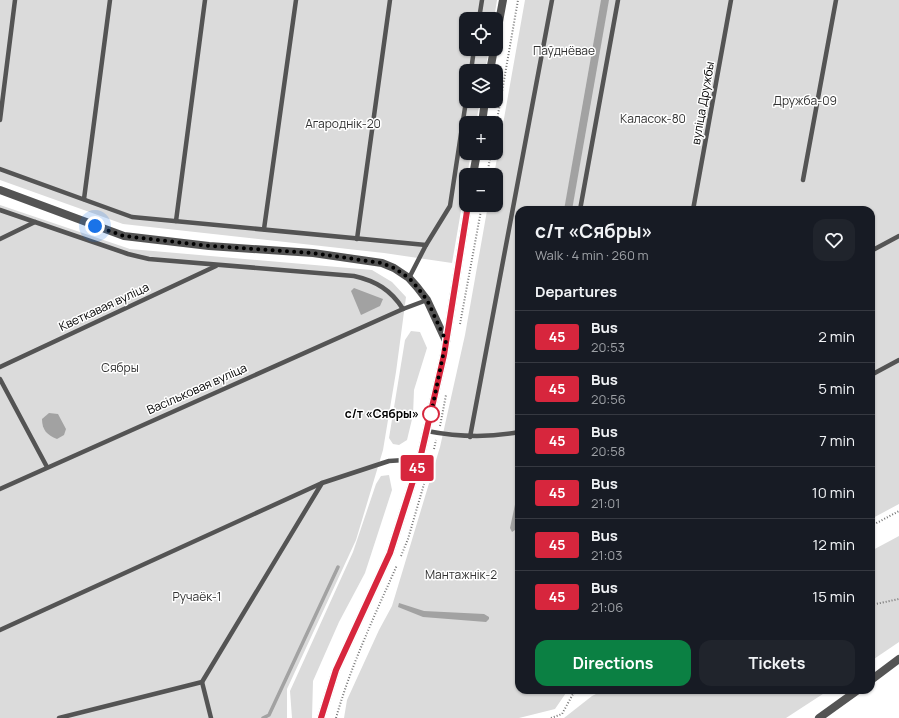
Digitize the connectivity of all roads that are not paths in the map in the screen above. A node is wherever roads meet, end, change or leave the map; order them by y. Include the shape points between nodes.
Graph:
1 (15, 0) edge
2 (110, 0) edge
3 (205, 0) edge
4 (296, 0) edge
5 (390, 0) edge
6 (482, 0) edge
7 (504, 0) edge
8 (552, 0) edge
9 (618, 0) edge
10 (732, 0) edge
11 (836, 0) edge
12 (480, 12) edge
13 (501, 12) edge
14 (465, 108) edge
15 (0, 120) edge
16 (0, 169) edge
17 (803, 180) dead end
18 (0, 190) edge
19 (84, 199) junction
20 (581, 206) edge
21 (694, 206) edge
22 (0, 210) edge
23 (467, 212) edge
24 (176, 221) junction
25 (35, 222) junction
26 (264, 230) junction
27 (899, 236) edge
28 (0, 239) edge
29 (357, 239) junction
30 (426, 245) junction
31 (875, 249) edge
32 (216, 266) junction
33 (409, 278) junction
34 (427, 300) junction
35 (403, 309) junction
36 (446, 341) junction
37 (899, 360) edge
38 (0, 367) edge
39 (875, 373) edge
40 (0, 379) edge
41 (427, 431) junction
42 (515, 433) edge
43 (470, 437) junction
44 (420, 459) junction
45 (47, 467) junction
46 (322, 484) junction
47 (0, 489) edge
48 (0, 630) edge
49 (899, 659) edge
50 (875, 677) edge
51 (202, 682) junction
52 (852, 694) edge
53 (58, 718) edge
54 (211, 718) edge
55 (321, 718) edge
56 (819, 718) edge

1 - 15 lane
2 - 19 lane
3 - 24 lane
4 - 26 lane
5 - 29 lane
6 - 12 lane
7 - 13 street
8 - 43 lane
9 - 20 lane
10 - 21 lane, вуліца Дружбы
11 - 17 lane
14 - 30 lane via 450,206
16 - 19 lane
18 - 33 street via 124,236 210,246 312,253 382,263
19 - 24 lane via 132,217
22 - 25 lane
23 - 36 street
24 - 26 lane
25 - 28 lane
25 - 32 lane via 128,254 149,259
26 - 29 lane
27 - 31 lane
29 - 30 lane
30 - 33 lane
32 - 35 lane via 354,276 389,291
32 - 38 lane, Кветкавая вуліца
33 - 34 street
34 - 35 lane, Васільковая вуліца
34 - 36 street
35 - 45 lane, Васільковая вуліца
36 - 41 street
37 - 39 lane
40 - 45 lane
41 - 43 lane
41 - 44 street
42 - 43 lane
44 - 46 lane via 390,461
44 - 55 street via 390,553 346,645
45 - 47 lane, Васільковая вуліца
46 - 48 lane
46 - 51 lane
49 - 50 street
51 - 53 lane
51 - 54 lane
52 - 56 street

